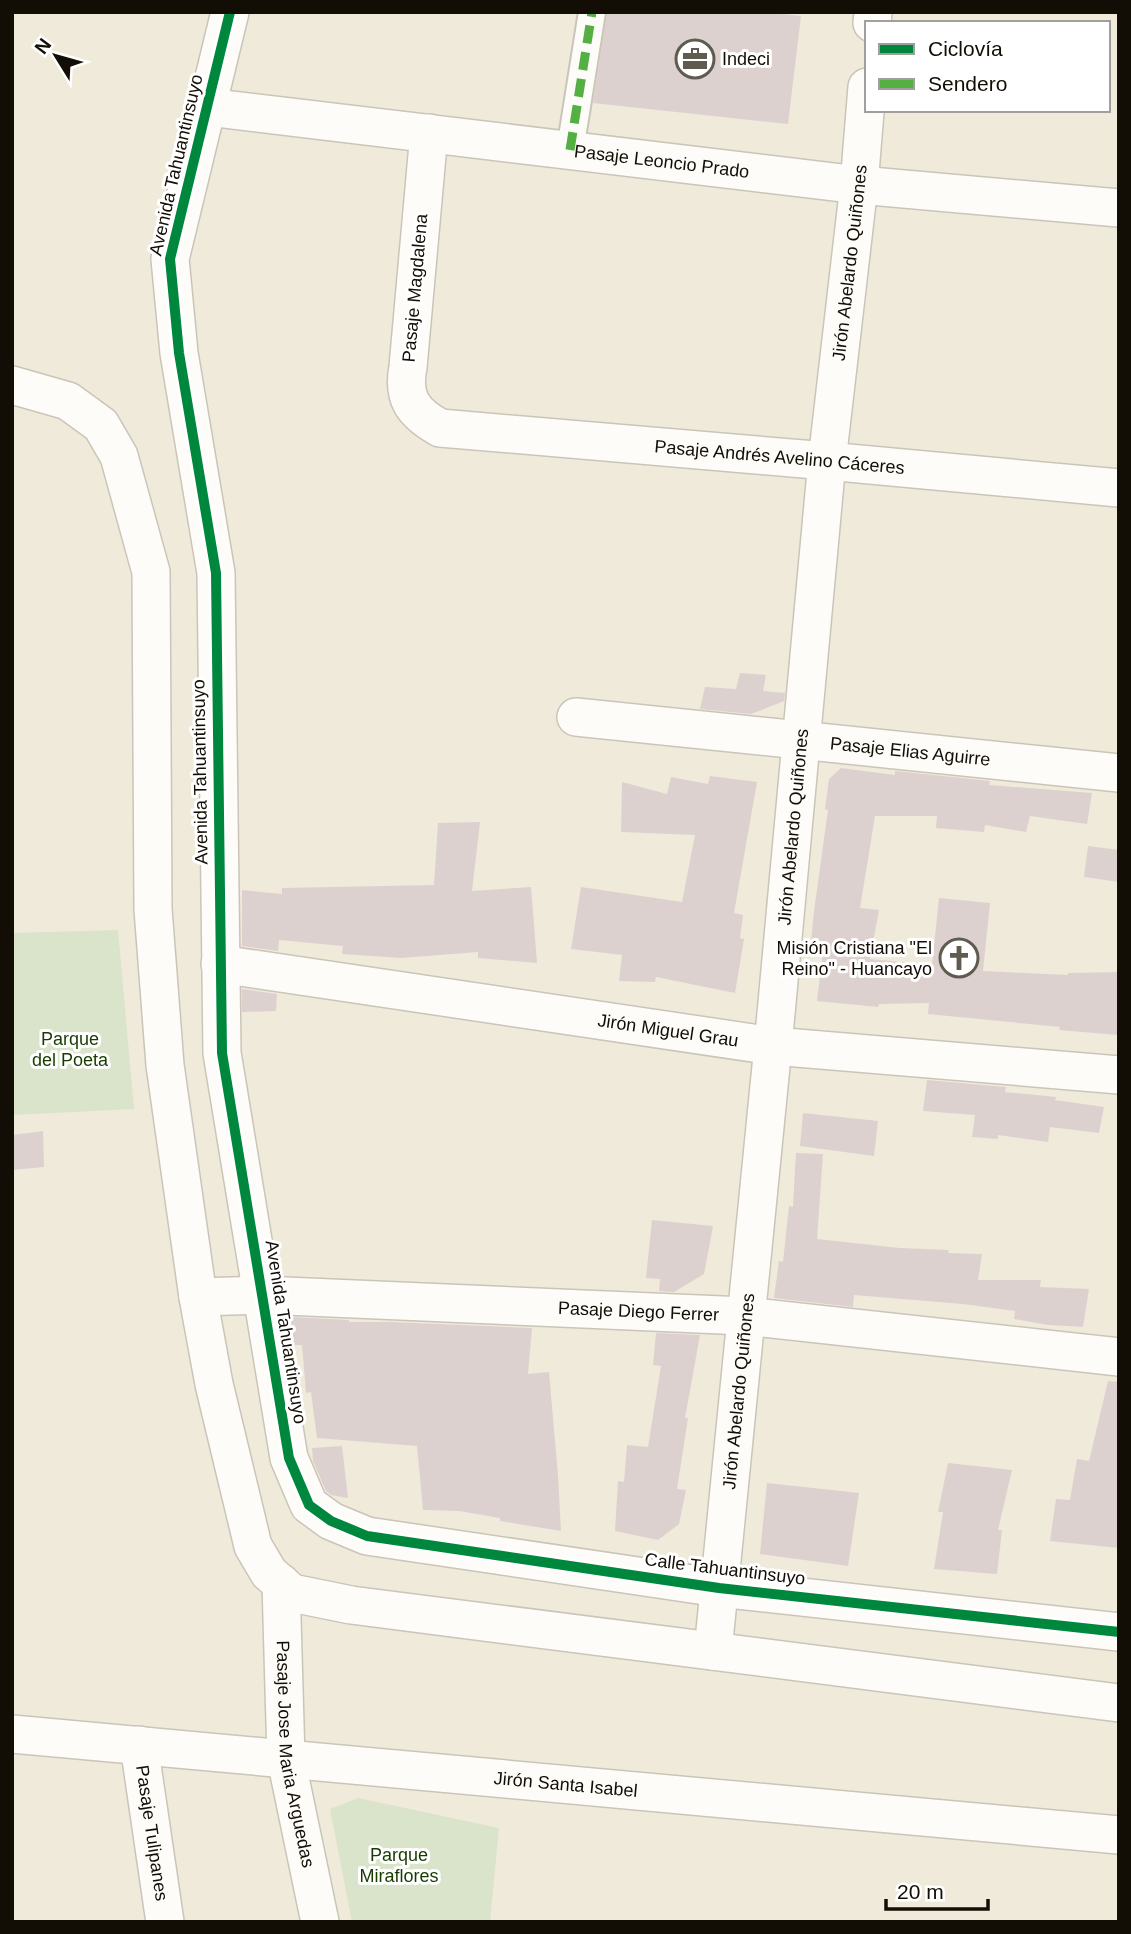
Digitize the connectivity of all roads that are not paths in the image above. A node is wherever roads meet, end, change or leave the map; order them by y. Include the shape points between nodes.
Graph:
1 (230, 12) edge
2 (592, 12) edge
3 (207, 107) junction
4 (865, 112) edge
5 (429, 133) junction
6 (570, 150) junction
7 (859, 185) junction
8 (1119, 208) edge
9 (12, 385) edge
10 (440, 428) joint
11 (827, 461) junction
12 (1119, 488) edge
13 (576, 717) dead end
14 (800, 740) junction
15 (1119, 773) edge
16 (220, 964) junction
17 (773, 1046) junction
18 (1119, 1076) edge
19 (262, 1295) junction
20 (198, 1297) junction
21 (745, 1316) junction
22 (1119, 1357) edge
23 (331, 1521) joint
24 (281, 1583) junction
25 (719, 1588) junction
26 (1119, 1632) edge
27 (713, 1651) junction
28 (1119, 1703) edge
29 (12, 1734) edge
30 (139, 1745) junction
31 (286, 1759) junction
32 (1119, 1835) edge
33 (166, 1922) edge
34 (320, 1922) edge

1 - 3 street, Avenida Tahuantinsuyo
2 - 6 street
3 - 5 street, Pasaje Leoncio Prado
3 - 16 street, Avenida Tahuantinsuyo via 170,259 179,354 216,573
4 - 7 street, Jirón Abelardo Quiñones
5 - 6 street, Pasaje Leoncio Prado
5 - 10 street, Pasaje Magdalena via 405,382 422,418
6 - 7 street, Pasaje Leoncio Prado
7 - 8 street, Pasaje Leoncio Prado
7 - 11 street, Jirón Abelardo Quiñones
9 - 20 street via 68,401 101,425 119,456 151,572 153,909 165,1065
10 - 11 street, Pasaje Andrés Avelino Cáceres
11 - 12 street, Pasaje Andrés Avelino Cáceres
11 - 14 street, Jirón Abelardo Quiñones
13 - 14 street, Pasaje Elias Aguirre
14 - 15 street, Pasaje Elias Aguirre
14 - 17 street, Jirón Abelardo Quiñones
16 - 17 street, Jirón Miguel Grau
16 - 19 street, Avenida Tahuantinsuyo via 222,1053
17 - 18 street, Jirón Miguel Grau
17 - 21 street, Jirón Abelardo Quiñones
19 - 20 street, Pasaje Diego Ferrer
19 - 21 street, Pasaje Diego Ferrer
19 - 23 street, Avenida Tahuantinsuyo via 289,1458 309,1505
20 - 24 street via 253,1546 269,1573
21 - 22 street, Pasaje Diego Ferrer
21 - 25 street, Jirón Abelardo Quiñones
23 - 25 street, Calle Tahuantinsuyo via 367,1536
24 - 27 street via 292,1593 351,1605
24 - 31 street, Pasaje Jose Maria Arguedas
25 - 26 street, Calle Tahuantinsuyo
25 - 27 street, Jirón Abelardo Quiñones
27 - 28 street
29 - 30 street, Jirón Santa Isabel
30 - 31 street, Jirón Santa Isabel
30 - 33 street, Pasaje Tulipanes
31 - 32 street, Jirón Santa Isabel
31 - 34 street, Pasaje Jose Maria Arguedas

